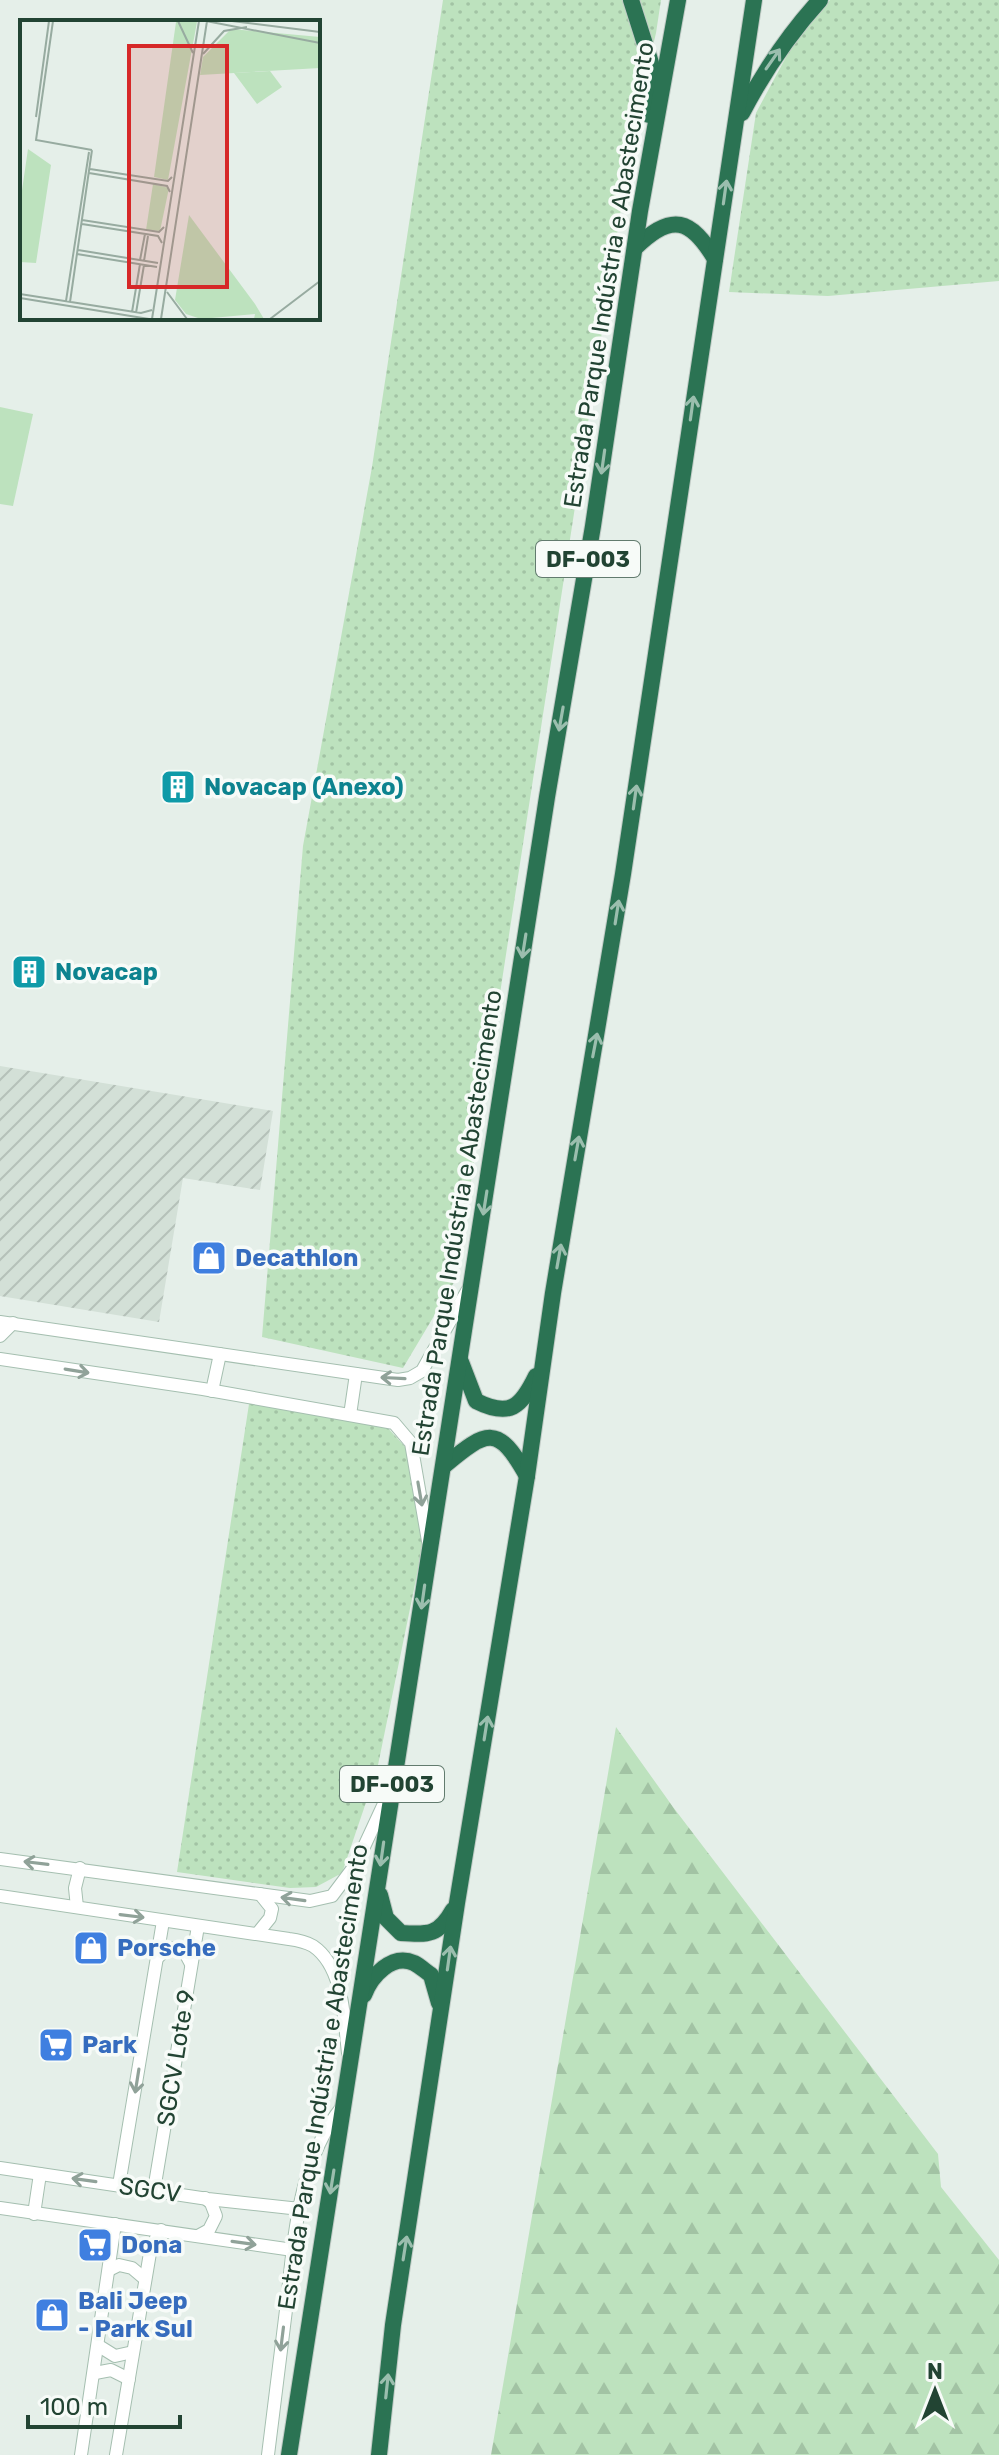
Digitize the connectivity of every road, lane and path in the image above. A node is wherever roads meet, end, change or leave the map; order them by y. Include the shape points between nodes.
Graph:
1 (631, 0) edge
2 (678, 0) edge
3 (754, 0) edge
4 (820, 0) edge
5 (735, 125) junction
6 (640, 211) junction
7 (636, 247) junction
8 (715, 259) junction
9 (473, 1281) junction
10 (6, 1322) edge
11 (0, 1336) edge
12 (220, 1354) junction
13 (2, 1356) edge
14 (460, 1361) junction
15 (542, 1363) junction
16 (356, 1374) junction
17 (212, 1391) junction
18 (350, 1415) junction
19 (445, 1465) junction
20 (527, 1476) junction
21 (430, 1549) junction
22 (391, 1789) junction
23 (0, 1859) edge
24 (80, 1868) junction
25 (378, 1886) junction
26 (260, 1894) junction
27 (0, 1896) edge
28 (457, 1903) junction
29 (77, 1907) junction
30 (163, 1921) junction
31 (198, 1926) junction
32 (257, 1934) junction
33 (157, 1958) junction
34 (191, 1964) junction
35 (359, 2008) junction
36 (441, 2013) junction
37 (350, 2068) junction
38 (344, 2105) junction
39 (0, 2168) edge
40 (40, 2174) junction
41 (119, 2185) junction
42 (154, 2190) junction
43 (205, 2198) junction
44 (0, 2208) edge
45 (300, 2209) junction
46 (34, 2214) junction
47 (115, 2224) junction
48 (161, 2230) junction
49 (198, 2236) junction
50 (293, 2250) junction
51 (109, 2270) junction
52 (145, 2279) junction
53 (99, 2346) junction
54 (133, 2352) junction
55 (95, 2373) junction
56 (129, 2379) junction
57 (381, 2452) edge
58 (81, 2455) edge
59 (116, 2455) edge
60 (268, 2455) edge
61 (289, 2455) edge

1 - 6 highway via 651,63
2 - 6 highway, Estrada Parque Indústria e Abastecimento / DF-003
3 - 5 highway, DF-003
5 -> 4 highway via 767,66
8 -> 5 highway, DF-003
6 - 7 highway, Estrada Parque Indústria e Abastecimento / DF-003
7 - 8 highway via 650,234 675,224 701,236
7 -> 9 highway, Estrada Parque Indústria e Abastecimento / DF-003
15 -> 8 highway, DF-003 via 623,874
9 - 14 highway, Estrada Parque Indústria e Abastecimento / DF-003
9 -> 16 street via 422,1371 398,1380
10 - 11 street
10 - 12 street
12 - 16 street
12 - 17 street
13 -> 17 street
14 - 15 highway via 476,1401 500,1410 525,1398
14 - 19 highway, Estrada Parque Indústria e Abastecimento / DF-003
15 - 20 highway, DF-003
16 - 18 street
17 - 18 street
18 -> 21 street via 394,1423 411,1443
19 - 20 highway via 478,1439 492,1437 513,1451
19 - 21 highway, Estrada Parque Indústria e Abastecimento / DF-003
28 -> 20 highway, DF-003
21 -> 22 highway, Estrada Parque Indústria e Abastecimento / DF-003
22 -> 25 highway, Estrada Parque Indústria e Abastecimento / DF-003
22 -> 26 street via 356,1864 332,1896 310,1901
24 -> 23 street
24 - 26 street
24 - 29 street
25 - 28 highway via 386,1918 401,1933 425,1935 444,1926
25 - 35 highway, Estrada Parque Indústria e Abastecimento / DF-003
26 - 32 street via 272,1909
27 - 29 street
36 -> 28 highway, DF-003
29 -> 30 street
30 - 31 street
30 - 33 street, SGCV Lote 9
31 - 32 street
31 - 34 street, SGCV Lote 9
32 - 37 street via 313,1946 331,1967
33 - 34 street via 168,1948 183,1949
33 -> 41 street, SGCV Lote 9
34 - 42 street, SGCV Lote 9
35 - 36 highway via 377,1973 390,1963 411,1961 431,1975
35 - 37 highway, Estrada Parque Indústria e Abastecimento / DF-003
57 -> 36 highway, DF-003 via 393,2325
37 - 38 highway, Estrada Parque Indústria e Abastecimento / DF-003
38 - 45 street via 327,2125 311,2161
38 -> 61 highway, Estrada Parque Indústria e Abastecimento / DF-003
39 - 40 street, SGCV
41 -> 40 street, SGCV
40 - 46 street
41 - 42 street, SGCV
42 - 43 street, SGCV
43 - 45 street, SGCV
43 - 49 street via 216,2216 209,2230
44 - 46 street, SGCV
45 - 50 street
46 - 47 street, SGCV
47 - 48 street, SGCV
47 - 51 street
48 - 49 street, SGCV
48 - 52 street via 151,2247
49 -> 50 street, SGCV
50 -> 60 street
51 - 52 street via 119,2265 132,2268
51 - 53 street
52 - 54 street
53 - 54 street via 115,2356
53 - 55 street
54 - 56 street
55 - 56 street via 111,2370
55 - 58 street
56 - 59 street

